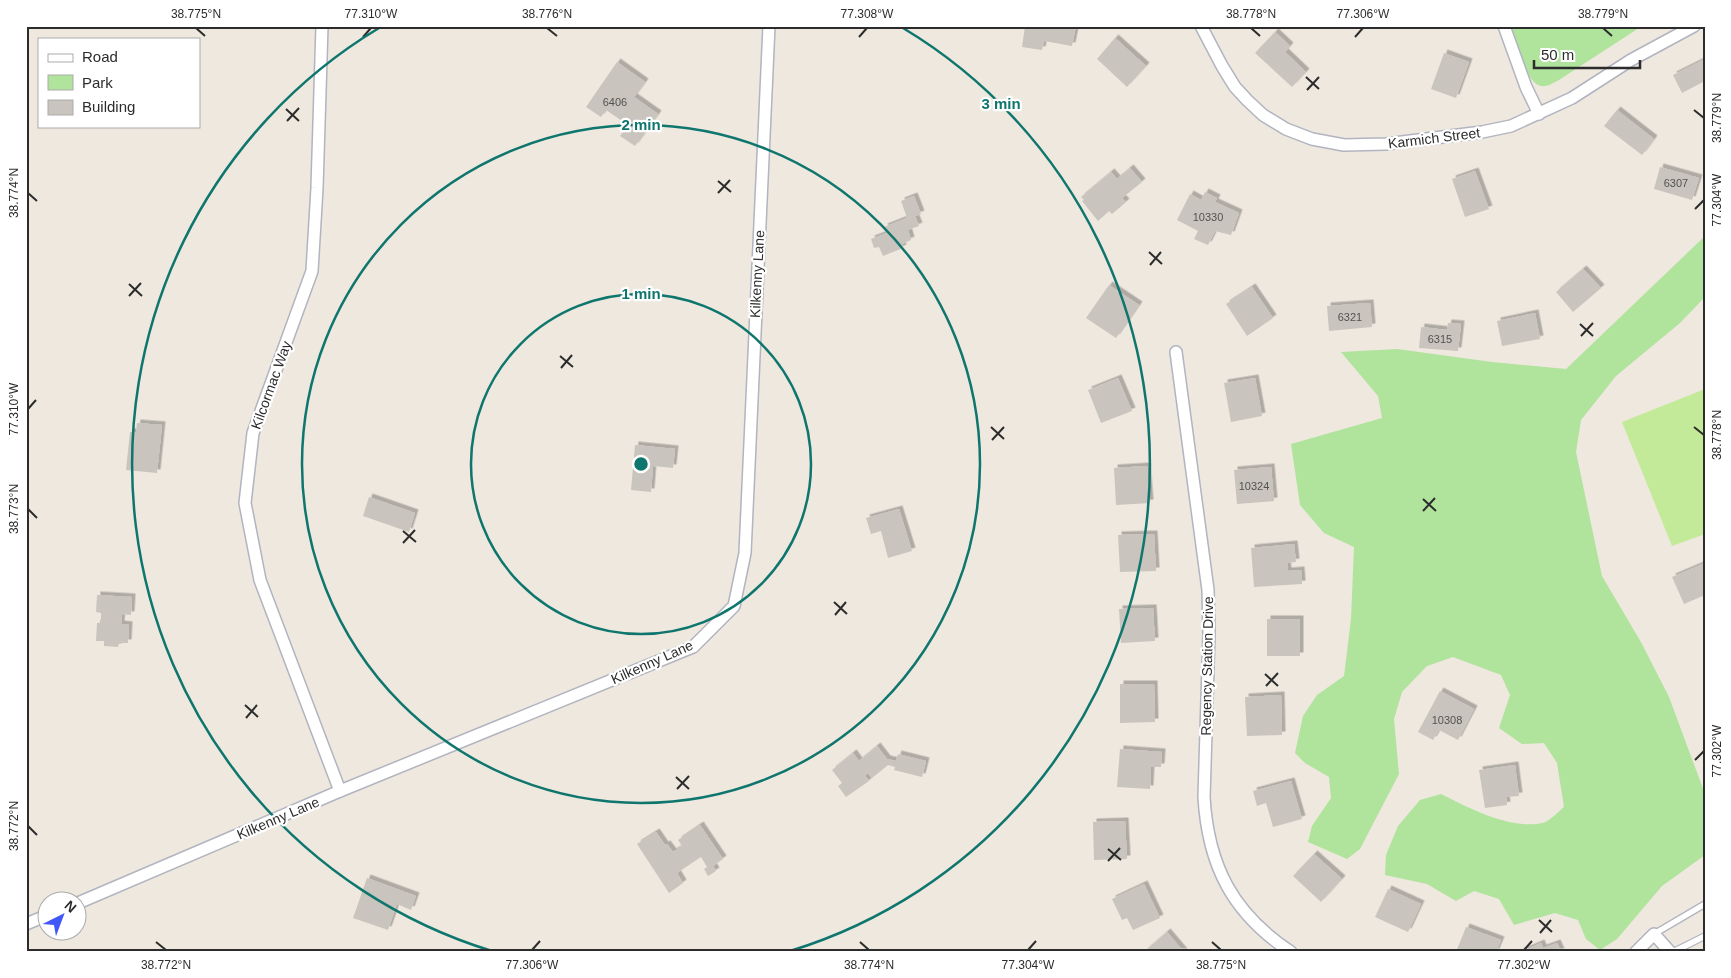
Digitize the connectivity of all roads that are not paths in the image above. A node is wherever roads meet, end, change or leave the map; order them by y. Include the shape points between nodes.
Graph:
1 (322, 26) edge
2 (769, 26) edge
3 (1201, 26) edge
4 (1504, 26) edge
5 (1694, 26) edge
6 (1539, 114) junction
7 (1176, 352) dead end
8 (340, 791) junction
9 (88, 899) edge
10 (1705, 904) edge
11 (38, 919) edge
12 (26, 924) edge
13 (1654, 934) junction
14 (1705, 936) edge
15 (1291, 952) edge
16 (1636, 952) edge
17 (1671, 952) edge

1 - 8 street, Kilcormac Way via 312,271 253,433 245,503 260,580
2 - 8 street, Kilkenny Lane via 745,553 734,606 693,647
3 - 6 street, Karmich Street via 1235,87 1247,100 1286,129 1312,139 1344,145 1386,144 1482,132 1511,126
4 - 6 street
5 - 6 street, Karmich Street
7 - 15 street, Regency Station Drive via 1208,590 1204,797 1210,845 1225,883 1244,910 1261,929
8 - 9 street, Kilkenny Lane
10 - 13 lane
11 - 12 street
13 - 16 street
13 - 17 street
14 - 17 lane

